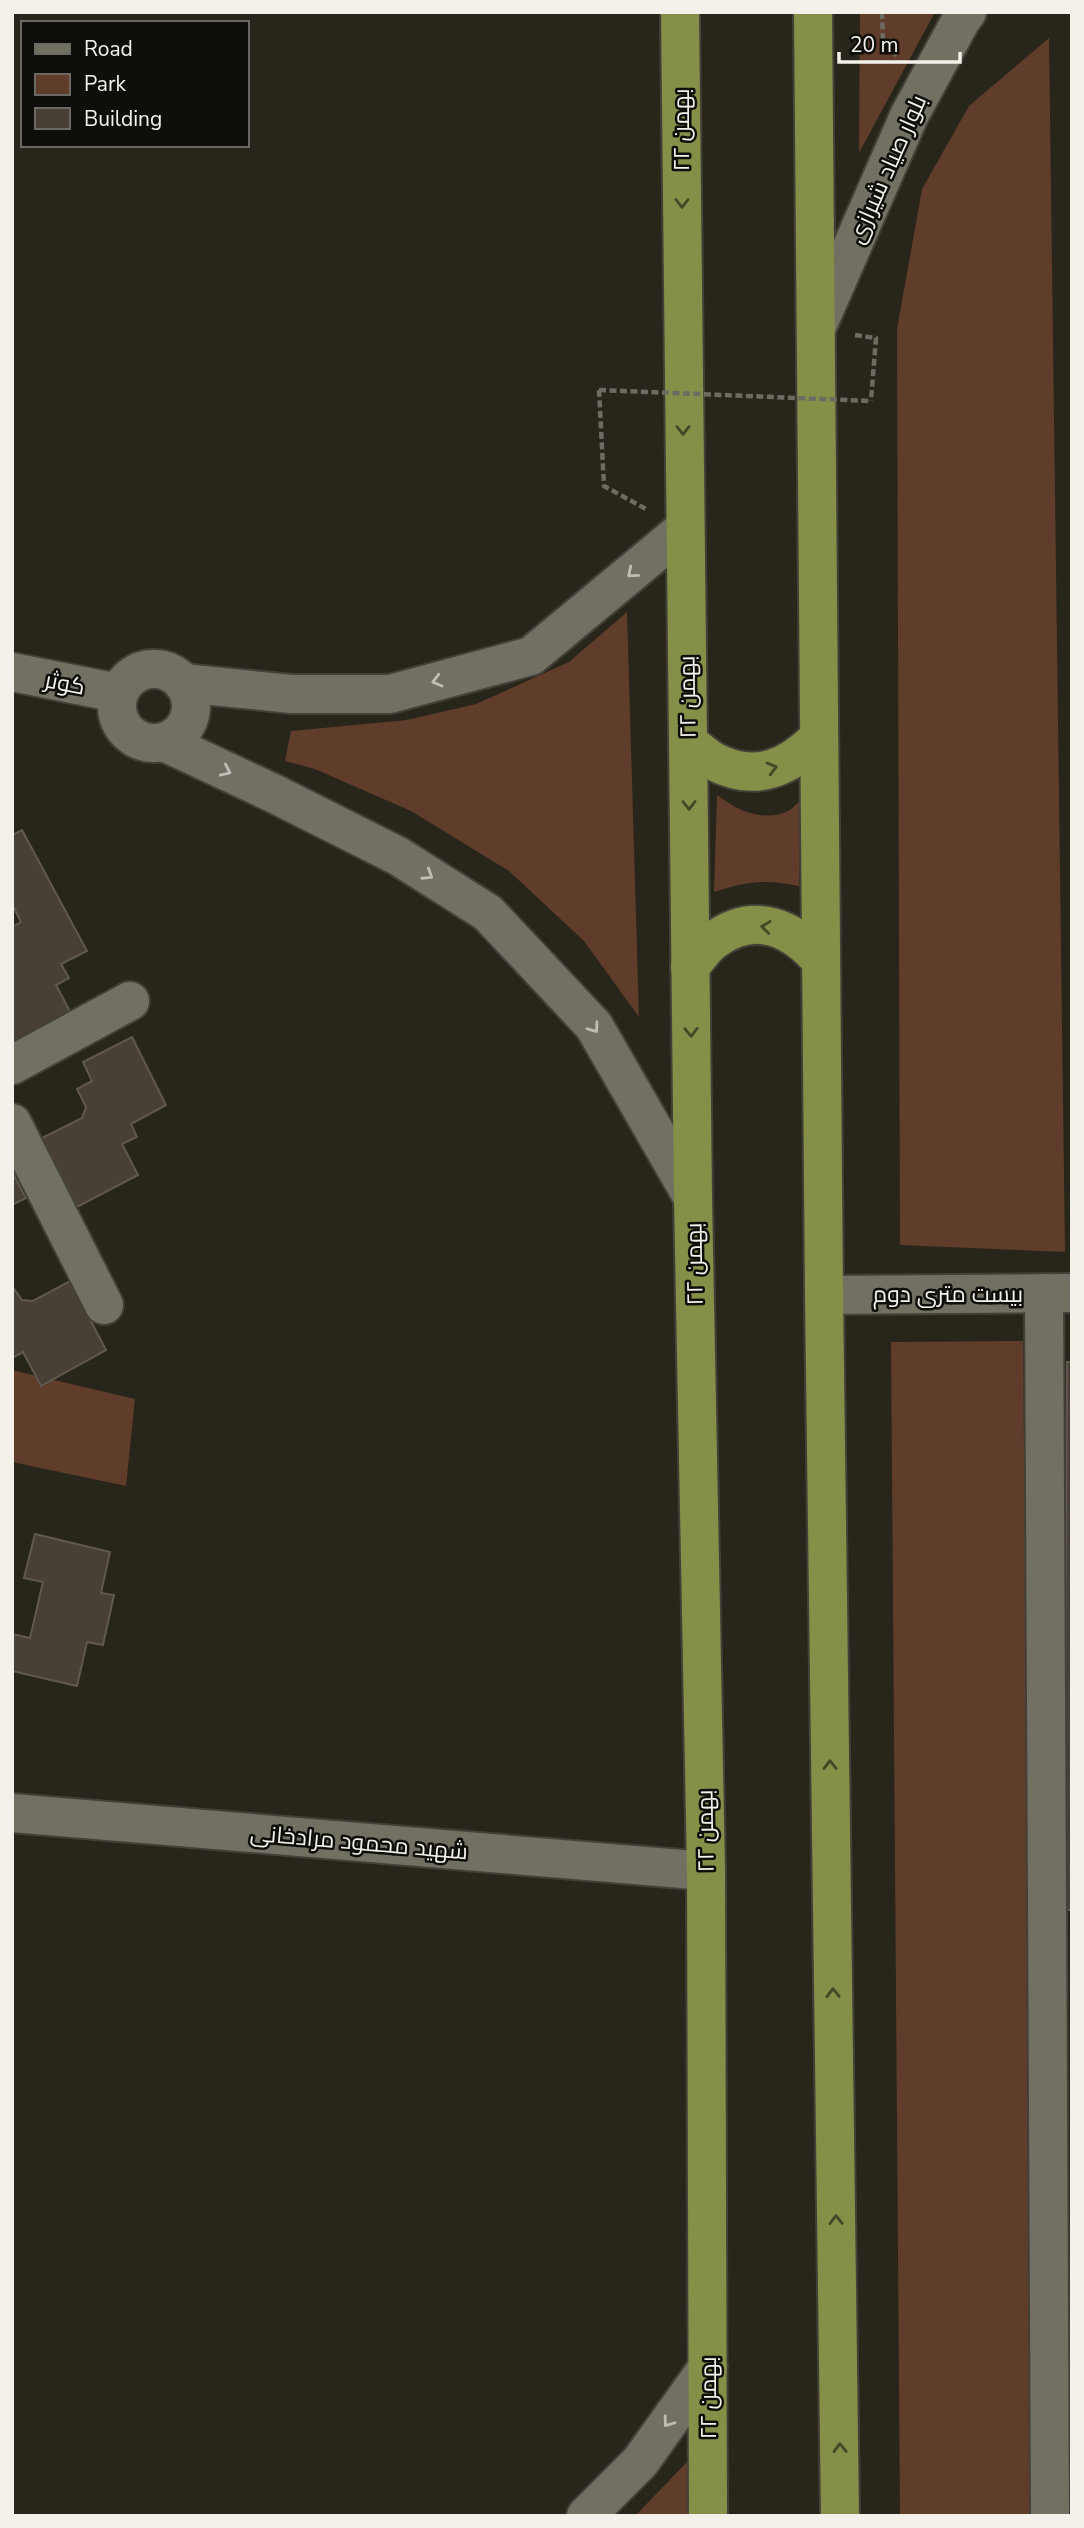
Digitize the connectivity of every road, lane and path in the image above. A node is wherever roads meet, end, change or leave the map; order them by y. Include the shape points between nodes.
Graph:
1 (680, 12) edge
2 (813, 12) edge
3 (967, 12) edge
4 (816, 329) junction
5 (876, 338) dead end
6 (604, 486) dead end
7 (684, 529) junction
8 (12, 672) edge
9 (183, 683) junction
10 (118, 693) junction
11 (819, 737) junction
12 (164, 742) junction
13 (688, 742) junction
14 (821, 961) junction
15 (690, 967) junction
16 (130, 1001) dead end
17 (12, 1065) edge
18 (12, 1123) edge
19 (693, 1198) junction
20 (1058, 1293) edge
21 (824, 1294) junction
22 (103, 1305) dead end
23 (12, 1814) edge
24 (706, 1871) junction
25 (1060, 1932) edge
26 (708, 2367) junction
27 (586, 2516) edge
28 (708, 2516) edge
29 (840, 2516) edge
30 (1050, 2516) edge

1 -> 7 highway, ۲۲ بهمن
2 - 4 highway
3 - 4 street, بلوار صیاد شیرازی via 909,116
4 - 11 highway
5 - 6 path, bridge via 871,401 599,390
7 -> 9 street via 531,656 390,694 292,694
7 - 13 highway, ۲۲ بهمن
8 - 10 street, کوثر
9 - 10 street via 171,673 140,671
9 - 12 street via 189,694 189,718 175,737
10 - 12 street via 122,725 133,737 148,743
13 -> 11 highway via 714,762 760,772 783,766
11 - 14 highway
12 -> 19 street via 398,856 488,913 594,1026
13 -> 15 highway, ۲۲ بهمن
14 -> 15 highway via 806,942 784,930 760,925 736,928 714,939
14 - 21 highway
15 -> 19 highway, ۲۲ بهمن
16 - 17 street
18 - 22 street
19 - 24 highway, ۲۲ بهمن
20 - 21 street, بیست متری دوم
20 - 25 street
29 -> 21 highway
23 - 24 street, شهید محمود مرادخانی
24 - 26 highway, ۲۲ بهمن
25 - 30 street
26 -> 27 street via 640,2462
26 - 28 highway, ۲۲ بهمن

